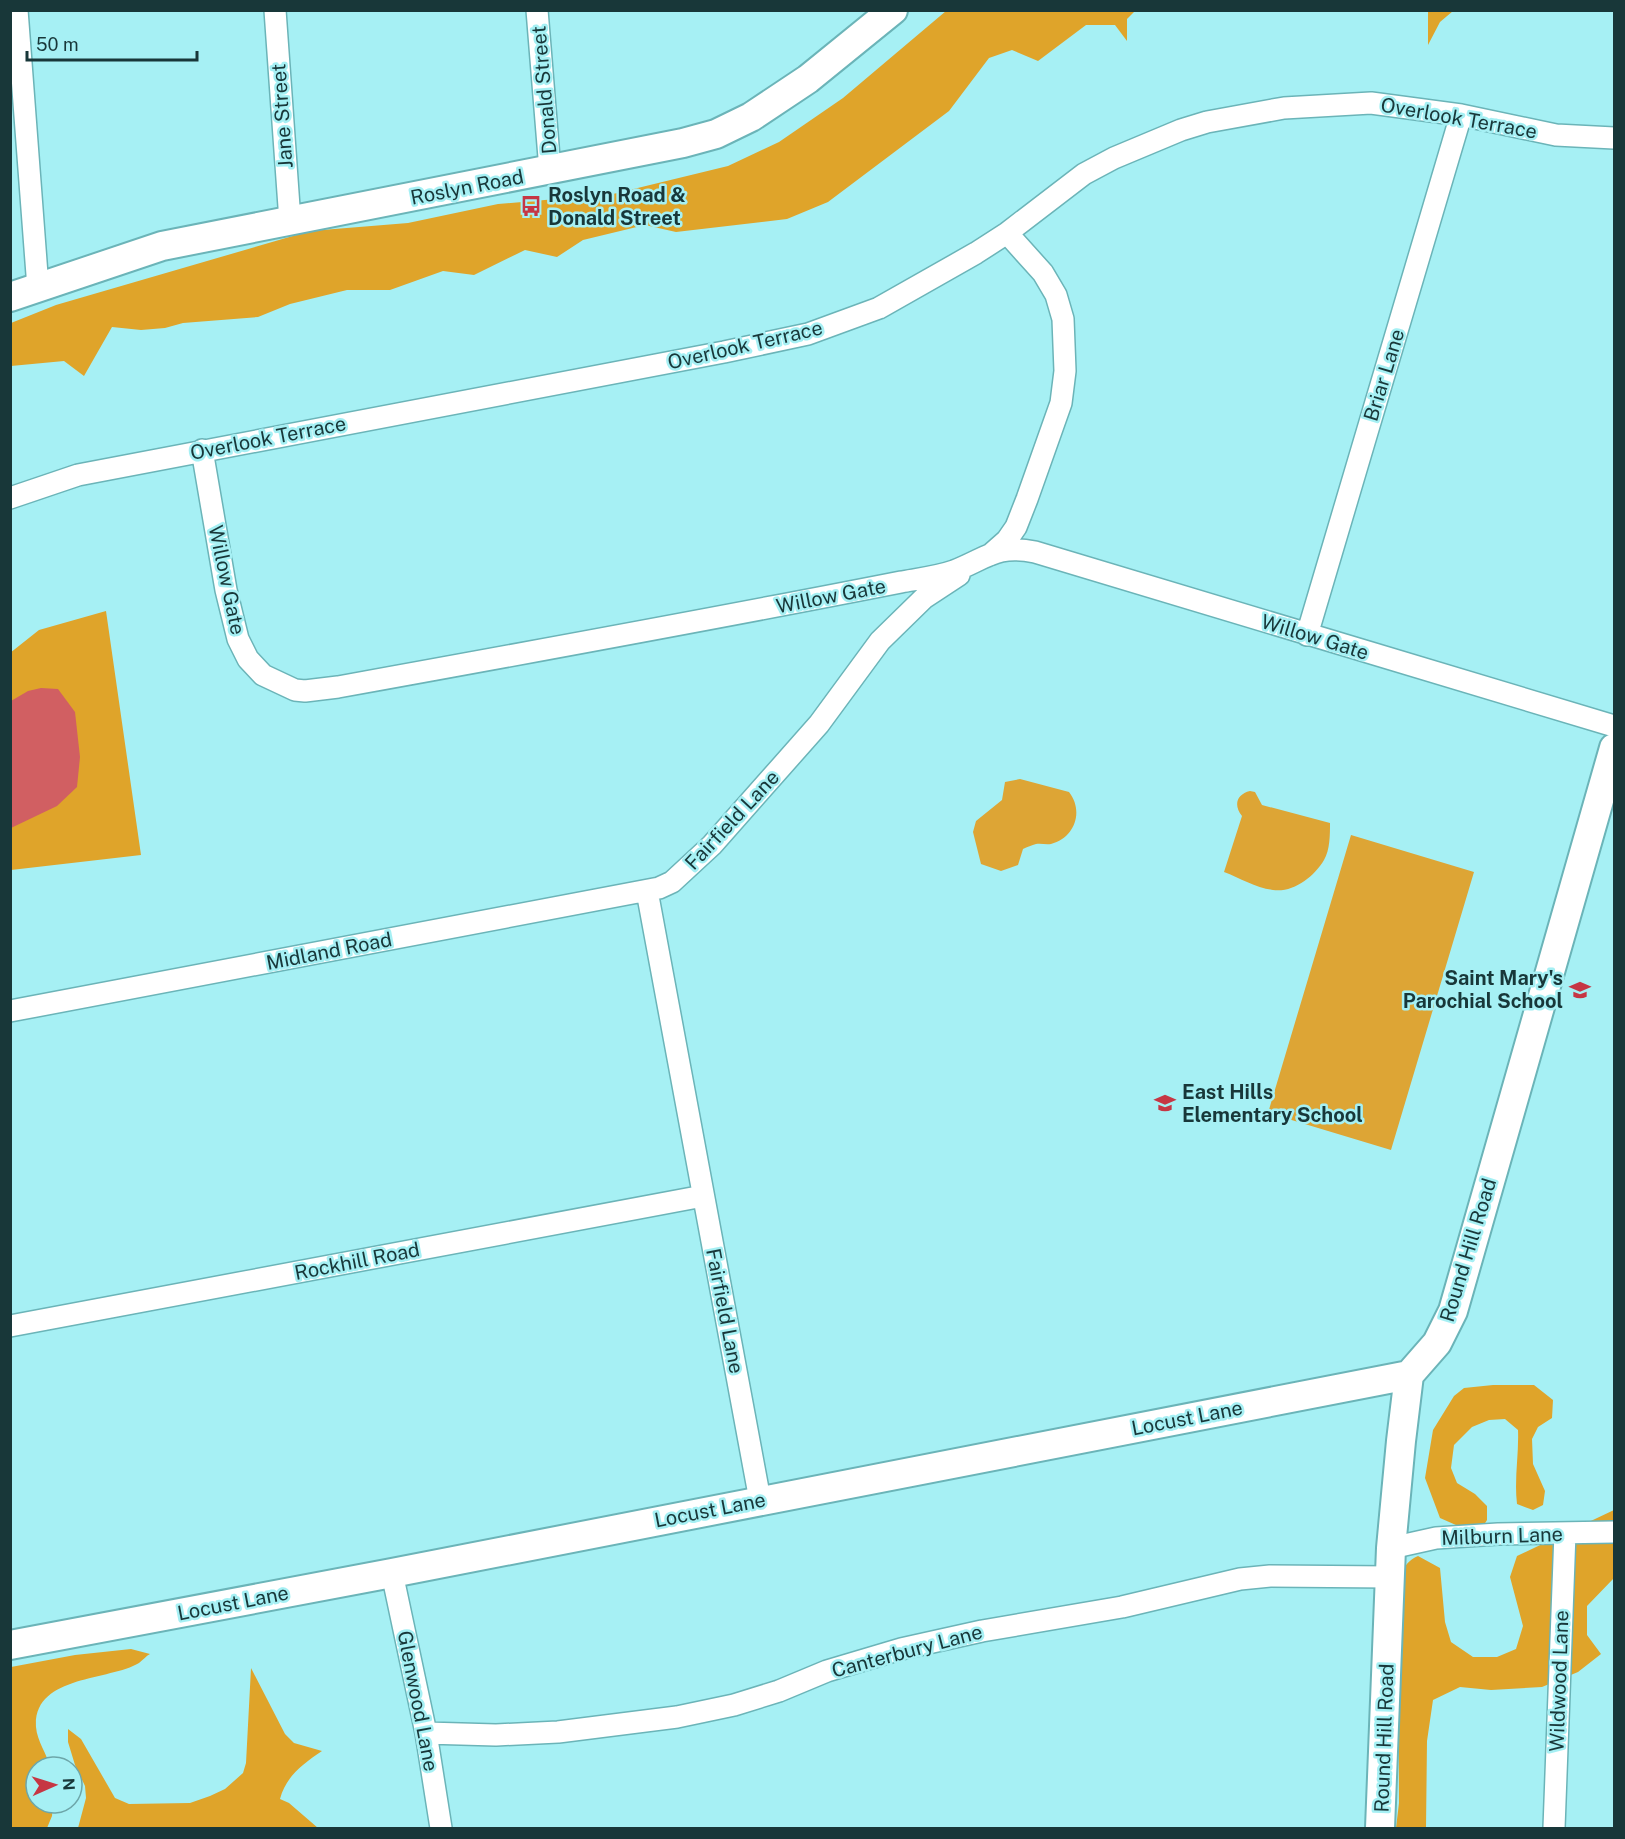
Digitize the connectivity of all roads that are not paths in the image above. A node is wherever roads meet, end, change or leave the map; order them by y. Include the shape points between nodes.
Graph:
1 (17, 10) edge
2 (275, 10) edge
3 (537, 10) edge
4 (893, 10) edge
5 (1461, 115) junction
6 (1614, 138) edge
7 (550, 170) junction
8 (290, 221) junction
9 (1007, 233) junction
10 (38, 288) junction
11 (10, 297) edge
12 (202, 450) junction
13 (10, 498) edge
14 (996, 551) junction
15 (1307, 635) junction
16 (1614, 726) edge
17 (1614, 748) edge
18 (647, 891) junction
19 (10, 1011) edge
20 (703, 1196) junction
21 (10, 1326) edge
22 (1409, 1375) junction
23 (760, 1500) junction
24 (1614, 1532) edge
25 (1565, 1533) junction
26 (1391, 1548) junction
27 (392, 1573) junction
28 (1390, 1577) junction
29 (10, 1645) edge
30 (426, 1732) junction
31 (441, 1828) edge
32 (1380, 1828) edge
33 (1554, 1828) edge

1 - 10 street
2 - 8 street, Jane Street
3 - 7 street, Donald Street
4 - 7 street, Roslyn Road via 808,79 744,121 683,143
5 - 6 street, Overlook Terrace via 1556,135
5 - 9 street, Overlook Terrace via 1354,103 1284,108 1207,122 1084,174
5 - 15 street, Briar Lane
7 - 8 street, Roslyn Road
8 - 10 street, Roslyn Road via 162,246
9 - 12 street, Overlook Terrace via 879,308 808,334
9 - 14 street, Fairfield Lane via 1056,295 1063,319 1065,371 1061,404 1027,499 1016,527
10 - 11 street, Roslyn Road
12 - 13 street, Overlook Terrace via 78,475
12 - 14 street, Willow Gate via 238,639 248,659 263,675 295,690 350,685 939,575
14 - 15 street, Willow Gate via 1035,552
14 - 18 street, Fairfield Lane via 924,598 880,641 819,724 712,845 672,882
15 - 16 street, Willow Gate
17 - 22 street, Round Hill Road via 1453,1311 1437,1343
18 - 19 street, Midland Road
18 - 20 street, Fairfield Lane
20 - 21 street, Rockhill Road
20 - 23 street, Fairfield Lane
22 - 23 street, Locust Lane
22 - 26 street, Round Hill Road
23 - 27 street, Locust Lane
24 - 25 street, Milburn Lane
25 - 26 street, Milburn Lane via 1436,1538
25 - 33 street, Wildwood Lane
26 - 28 street, Round Hill Road
27 - 29 street, Locust Lane
27 - 30 street, Glenwood Lane
28 - 30 street, Canterbury Lane via 1240,1579 1122,1607 901,1649 734,1705 677,1717 558,1732
28 - 32 street, Round Hill Road
30 - 31 street, Glenwood Lane

